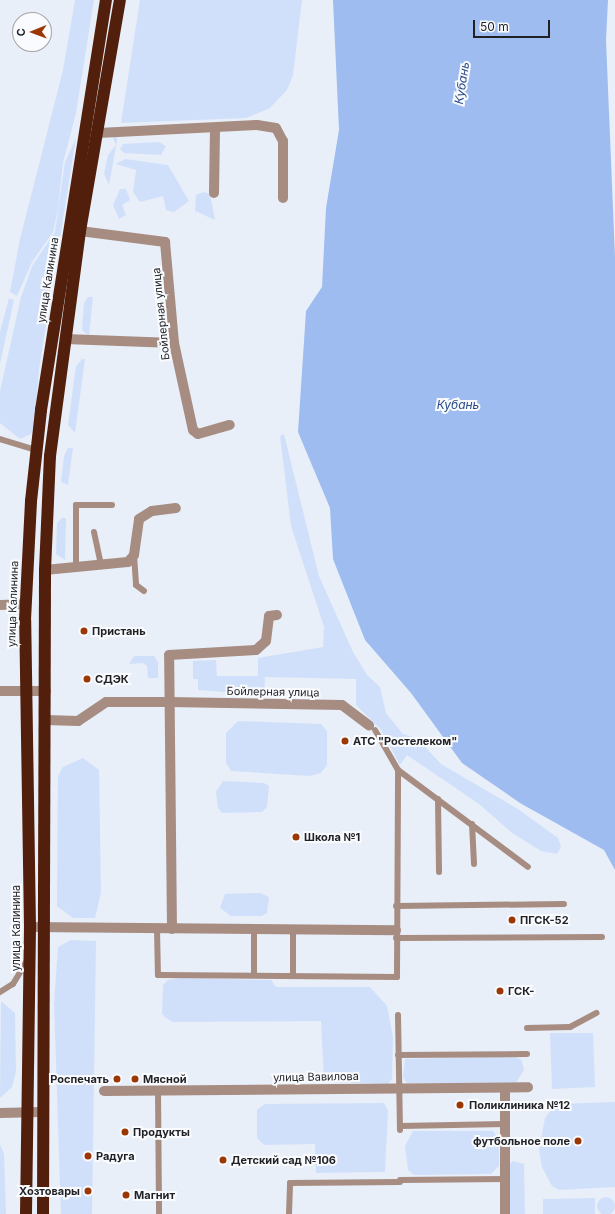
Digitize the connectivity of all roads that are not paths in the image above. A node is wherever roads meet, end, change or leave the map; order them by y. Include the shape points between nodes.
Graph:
1 (106, 0) edge
2 (120, 0) edge
3 (215, 128) junction
4 (98, 133) junction
5 (214, 193) dead end
6 (283, 198) dead end
7 (80, 231) junction
8 (65, 339) junction
9 (174, 343) junction
10 (230, 425) dead end
11 (0, 439) edge
12 (36, 450) junction
13 (112, 505) dead end
14 (176, 508) dead end
15 (94, 532) dead end
16 (28, 543) junction
17 (46, 547) junction
18 (134, 555) junction
19 (101, 566) junction
20 (76, 568) junction
21 (45, 570) junction
22 (144, 591) dead end
23 (26, 604) junction
24 (0, 605) edge
25 (278, 615) dead end
26 (25, 691) junction
27 (46, 691) junction
28 (0, 692) edge
29 (169, 702) junction
30 (46, 720) junction
31 (372, 727) joint
32 (398, 770) junction
33 (438, 799) junction
34 (472, 824) junction
35 (474, 864) dead end
36 (528, 867) dead end
37 (439, 872) dead end
38 (564, 904) dead end
39 (396, 906) junction
40 (30, 927) junction
41 (44, 927) junction
42 (157, 928) junction
43 (172, 929) junction
44 (254, 929) junction
45 (293, 929) junction
46 (396, 934) junction
47 (602, 937) dead end
48 (29, 958) junction
49 (254, 975) junction
50 (293, 976) junction
51 (0, 992) edge
52 (596, 1013) dead end
53 (398, 1015) dead end
54 (527, 1028) dead end
55 (527, 1054) dead end
56 (398, 1055) junction
57 (528, 1087) dead end
58 (399, 1088) junction
59 (505, 1088) junction
60 (104, 1091) dead end
61 (158, 1091) junction
62 (0, 1112) edge
63 (26, 1112) junction
64 (42, 1112) junction
65 (505, 1124) junction
66 (505, 1179) junction
67 (26, 1214) edge
68 (43, 1214) edge
69 (159, 1214) edge
70 (289, 1214) edge
71 (506, 1214) edge

1 - 12 highway, улица Калинина
2 - 4 highway
3 - 4 street
3 - 5 street
3 - 6 street via 257,125 276,128 283,141
4 - 7 highway
7 - 8 highway
7 - 9 street, Бойлерная улица via 165,242
8 - 9 street
8 - 17 highway via 50,456
9 - 10 street, Бойлерная улица via 193,430 198,434
11 - 12 lane
12 - 16 highway, улица Калинина
13 - 20 lane via 76,505
14 - 18 street via 152,511 139,519
15 - 19 lane
16 - 17 highway via 32,538 40,537
16 - 23 highway, улица Калинина
17 - 21 highway
18 - 19 street via 128,562
18 - 22 lane via 136,585
19 - 20 street
20 - 21 street
21 - 27 highway
23 - 24 street
23 - 26 highway, улица Калинина
25 - 29 street via 269,616 266,641 256,650 169,655
26 - 27 street
26 - 28 street
26 - 40 highway, улица Калинина
27 - 30 highway
29 - 30 street, Бойлерная улица via 106,702 78,721
29 - 31 street, Бойлерная улица via 342,706
29 - 43 street
30 - 41 highway
31 - 32 lane
32 - 33 lane
32 - 39 lane
33 - 34 lane
33 - 37 lane
34 - 35 lane
34 - 36 lane
38 - 39 lane
39 - 46 lane
40 - 41 street
40 - 48 highway, улица Калинина
41 - 42 street
41 - 64 highway
42 - 43 street
42 - 49 lane via 158,975
43 - 44 street
44 - 45 street
44 - 49 lane
45 - 46 street
45 - 50 lane
46 - 47 lane
46 - 50 lane via 397,977
48 - 51 lane via 13,984
48 - 63 highway, улица Калинина
49 - 50 lane
52 - 54 lane via 570,1027
53 - 56 lane
55 - 56 lane
56 - 58 lane
57 - 59 street, улица Вавилова
58 - 59 street, улица Вавилова
58 - 61 street, улица Вавилова
58 - 65 lane via 400,1128
59 - 65 street
60 - 61 street, улица Вавилова
61 - 69 lane
62 - 63 street
63 - 64 street
63 - 67 highway, улица Калинина
64 - 68 highway
65 - 66 street
66 - 70 lane via 290,1183
66 - 71 street

